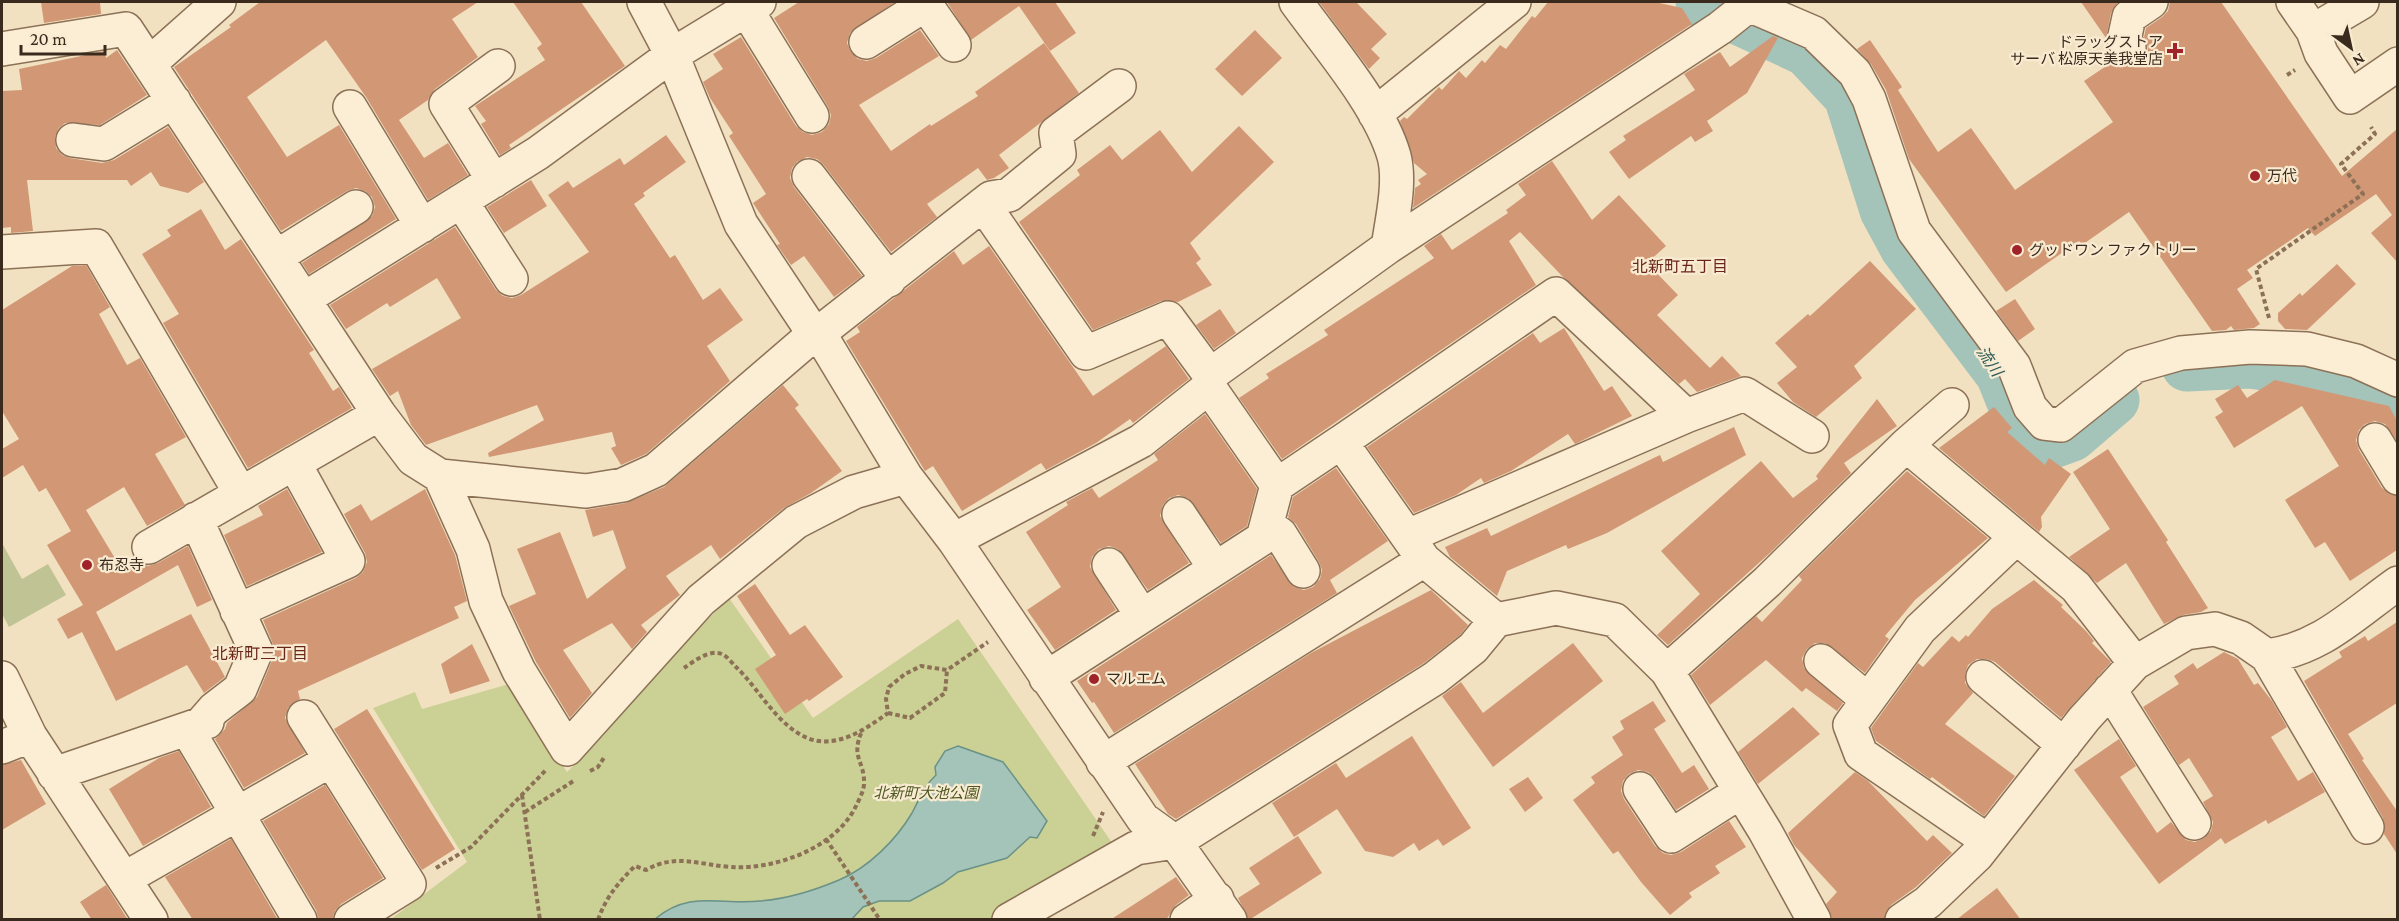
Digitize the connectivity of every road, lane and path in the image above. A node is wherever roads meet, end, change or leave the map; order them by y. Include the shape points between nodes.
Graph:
1 (219, 2) edge
2 (644, 2) edge
3 (1296, 2) edge
4 (1514, 2) edge
5 (2151, 2) edge
6 (2293, 2) edge
7 (2362, 2) edge
8 (925, 3) edge
9 (753, 5) edge
10 (1738, 11) edge
11 (2313, 31) junction
12 (866, 42) dead end
13 (954, 45) dead end
14 (2129, 48) dead end
15 (2, 49) edge
16 (672, 55) junction
17 (149, 64) junction
18 (2397, 64) edge
19 (498, 66) dead end
20 (1119, 86) dead end
21 (174, 101) junction
22 (350, 107) dead end
23 (1375, 114) junction
24 (812, 116) dead end
25 (2371, 127) dead end
26 (73, 140) dead end
27 (809, 176) dead end
28 (494, 181) junction
29 (461, 201) junction
30 (983, 204) junction
31 (356, 207) dead end
32 (422, 226) junction
33 (1388, 247) junction
34 (2, 252) edge
35 (276, 257) junction
36 (511, 279) dead end
37 (889, 280) junction
38 (304, 299) junction
39 (816, 334) junction
40 (2276, 348) junction
41 (2397, 380) edge
42 (1210, 381) junction
43 (1952, 405) dead end
44 (379, 414) junction
45 (1686, 416) junction
46 (1812, 436) dead end
47 (2375, 440) dead end
48 (1341, 442) junction
49 (1906, 445) junction
50 (294, 463) junction
51 (440, 476) junction
52 (906, 477) junction
53 (2397, 478) edge
54 (1277, 485) junction
55 (240, 494) junction
56 (1179, 514) dead end
57 (196, 519) junction
58 (1267, 525) junction
59 (2016, 538) junction
60 (954, 540) junction
61 (149, 547) dead end
62 (1416, 548) junction
63 (1109, 565) dead end
64 (1215, 568) junction
65 (1303, 571) dead end
66 (2396, 588) edge
67 (237, 611) junction
68 (1141, 614) junction
69 (1496, 620) junction
70 (1011, 627) junction
71 (2266, 656) junction
72 (1821, 661) dead end
73 (2135, 663) junction
74 (947, 670) junction
75 (1667, 671) junction
76 (678, 674) dead end
77 (1983, 677) dead end
78 (2, 678) edge
79 (1046, 678) junction
80 (2110, 690) junction
81 (1868, 700) junction
82 (888, 712) junction
83 (304, 717) dead end
84 (201, 724) junction
85 (862, 731) junction
86 (16, 741) edge
87 (2064, 745) junction
88 (567, 749) junction
89 (608, 751) dead end
90 (331, 760) junction
91 (1103, 762) junction
92 (54, 774) junction
93 (1640, 789) dead end
94 (1740, 792) junction
95 (522, 795) junction
96 (1103, 811) dead end
97 (525, 812) junction
98 (237, 814) junction
99 (2194, 824) dead end
100 (2367, 827) dead end
101 (826, 839) junction
102 (1988, 841) junction
103 (1090, 842) dead end
104 (1175, 842) junction
105 (124, 879) junction
106 (409, 884) junction
107 (1224, 909) edge
108 (878, 917) edge
109 (151, 920) edge
110 (300, 920) edge
111 (351, 920) edge
112 (540, 920) edge
113 (598, 920) edge
114 (1009, 920) edge
115 (1187, 920) edge
116 (1814, 920) edge
117 (1902, 920) edge

1 - 17 street
2 - 16 street
3 - 23 street
4 - 23 street
5 - 14 street via 2130,17 2124,40
6 - 11 street
7 - 11 street
8 - 12 street
8 - 13 street
9 - 16 street
9 - 24 street
10 - 33 street
10 - 40 street via 1814,33 1856,73 1869,99 1914,231 2014,366 2030,407 2044,423 2061,425 2135,366 2181,353
11 - 18 street via 2321,53 2350,97
15 - 17 street via 126,29
16 - 28 street
16 - 39 street via 741,224
17 - 21 street
19 - 28 street via 446,104
20 - 30 street via 1056,133 1059,154 1009,195 991,198
21 - 26 street via 104,144
21 - 35 street
22 - 32 street
23 - 33 street via 1394,157 1395,203
25 - 40 path via 2375,134 2341,164 2363,194 2256,269
27 - 37 street
28 - 29 street
29 - 32 street
29 - 36 street
30 - 37 street
30 - 42 street via 1086,353 1168,318
31 - 35 street
32 - 38 street
33 - 42 street
34 - 55 street via 96,246
35 - 38 street
37 - 39 street
38 - 44 street
39 - 51 street via 656,470 623,485 586,491
39 - 52 street
40 - 41 street via 2356,361
42 - 54 street
42 - 60 street via 1141,441
43 - 49 street
44 - 50 street
44 - 51 street via 413,459
45 - 46 street via 1745,394
45 - 48 street via 1556,294
45 - 62 street
47 - 53 street
48 - 54 street
48 - 62 street
49 - 59 street
49 - 75 street via 1767,582
50 - 55 street
50 - 67 street via 348,561
51 - 88 street via 473,549 486,601 519,671
52 - 60 street
52 - 88 street via 854,492 796,522 701,600
54 - 58 street
55 - 57 street
56 - 64 street
57 - 61 street
57 - 67 street
58 - 64 street via 1263,538
58 - 65 street via 1280,534
59 - 73 street via 2076,587
59 - 81 street via 1920,629
60 - 70 street
62 - 69 street
62 - 91 street
63 - 68 street
64 - 68 street
66 - 71 street via 2329,634 2293,653
67 - 84 street via 256,651 240,689
68 - 79 street
69 - 75 street via 1556,608 1615,620
69 - 104 street via 1473,648 1435,678
70 - 74 path
70 - 79 street
71 - 73 street via 2241,638 2215,629 2186,633
71 - 100 street
72 - 81 street
73 - 80 street
74 - 82 path via 945,693 931,705 910,718
74 - 82 path via 921,666 905,674 889,687
75 - 94 street
76 - 85 path via 710,653 723,654 748,678 775,715 806,738 830,742
77 - 87 street
78 - 86 street
79 - 91 street
80 - 87 street
80 - 99 street
81 - 102 street via 1850,725 1861,754
82 - 85 path
83 - 90 street
84 - 92 street
84 - 98 street
85 - 101 path via 855,746 864,784 855,808
86 - 92 street
87 - 102 street
88 - 95 path
89 - 97 path via 598,767
90 - 98 street
90 - 106 street
91 - 104 street via 1143,819
92 - 105 street
93 - 94 street via 1671,836
94 - 116 street
95 - 97 path
95 - 106 path via 471,847
96 - 103 path
97 - 112 path
98 - 105 street
98 - 110 street
101 - 108 path
101 - 113 path via 801,855 768,864 731,867 679,859 646,870 635,867 616,885
102 - 117 street via 1928,902
104 - 107 street
104 - 114 street via 1136,848
105 - 109 street
106 - 111 street
107 - 115 street

